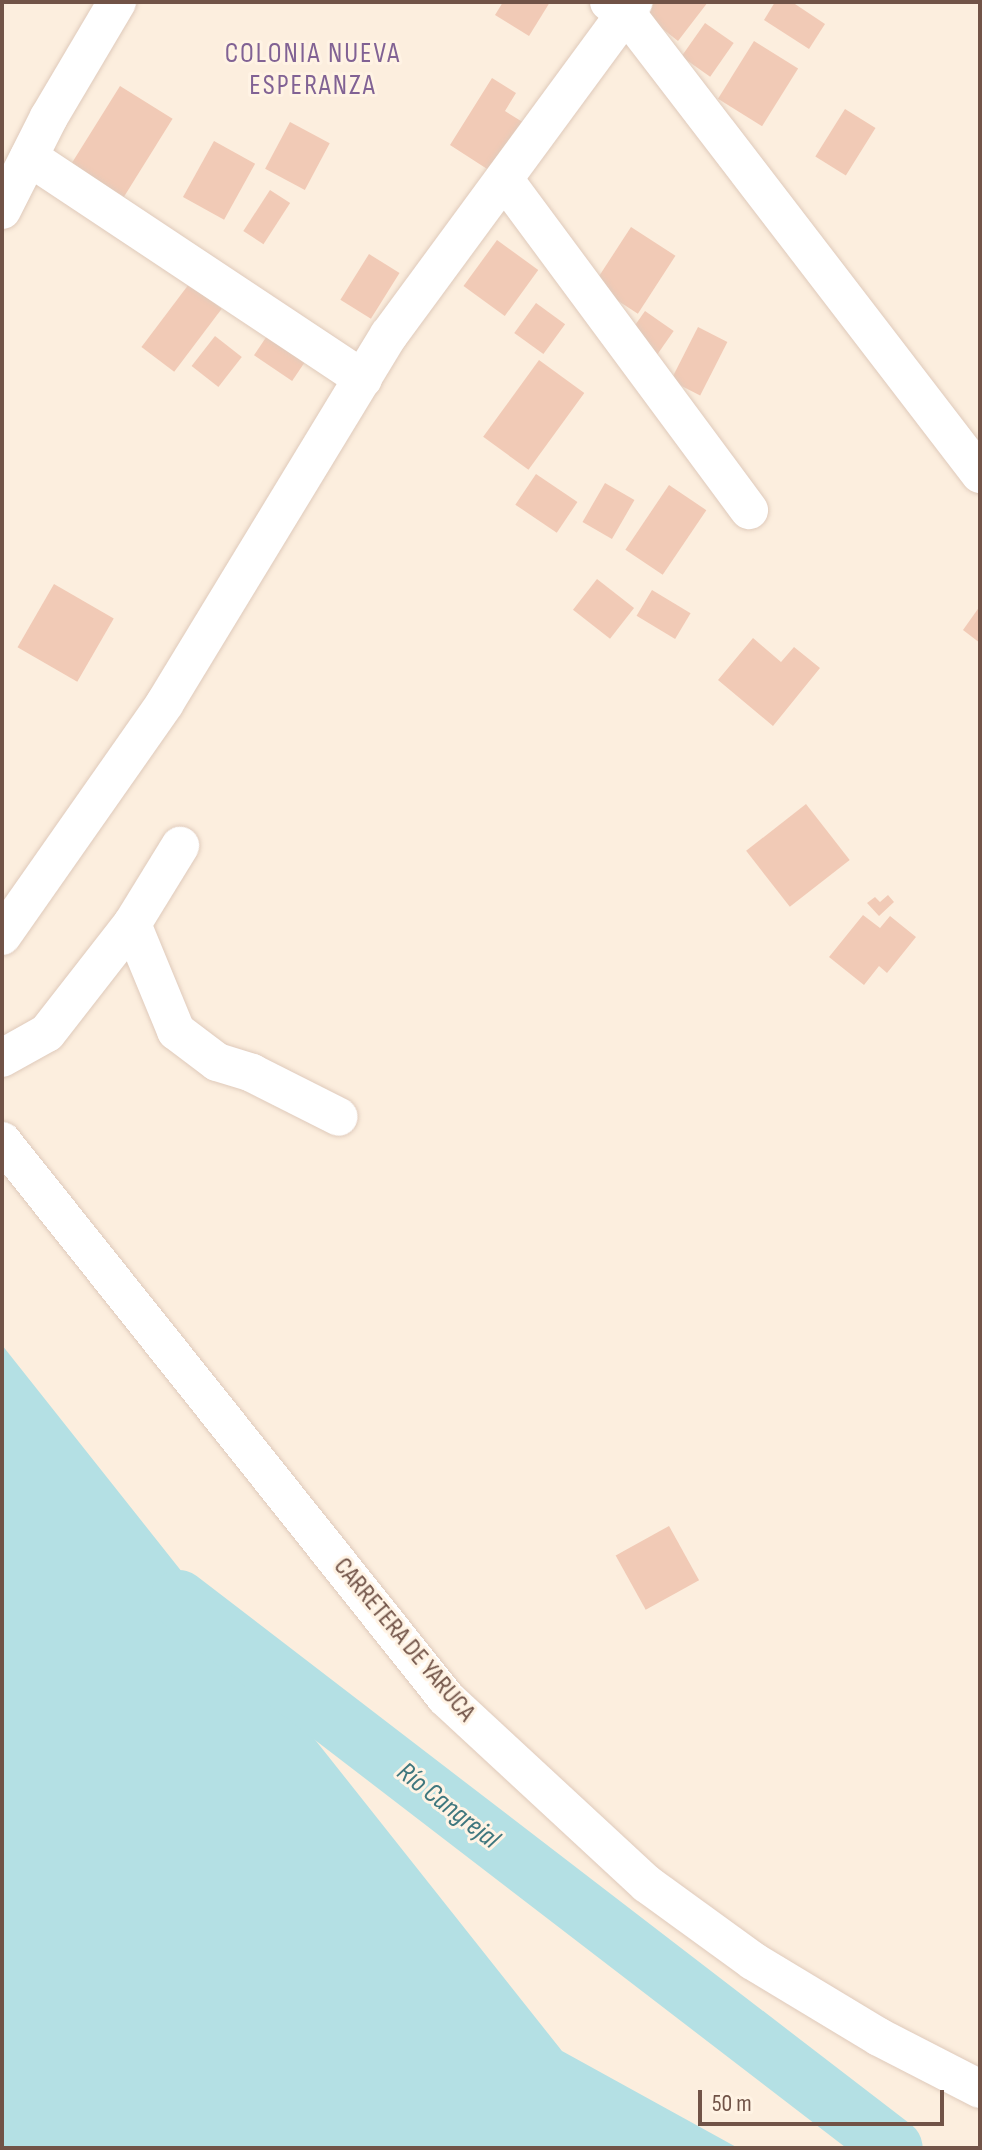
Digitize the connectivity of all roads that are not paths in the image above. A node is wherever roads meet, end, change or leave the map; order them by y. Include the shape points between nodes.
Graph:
1 (117, 2) edge
2 (623, 6) edge
3 (29, 157) junction
4 (504, 179) junction
5 (2, 210) edge
6 (363, 379) junction
7 (980, 474) edge
8 (749, 510) dead end
9 (180, 846) dead end
10 (132, 924) junction
11 (2, 936) edge
12 (2, 1058) edge
13 (339, 1117) dead end
14 (2, 1141) edge
15 (980, 2089) edge

1 - 3 street
2 - 4 street
2 - 7 street
3 - 5 street
3 - 6 street
4 - 6 street via 389,335
4 - 8 street
6 - 11 street via 165,703
9 - 10 street
10 - 12 street via 47,1033
10 - 13 street via 176,1031 217,1062 252,1073
14 - 15 street, CARRETERA DE YARUCA via 446,1698 647,1884 753,1961 879,2037

